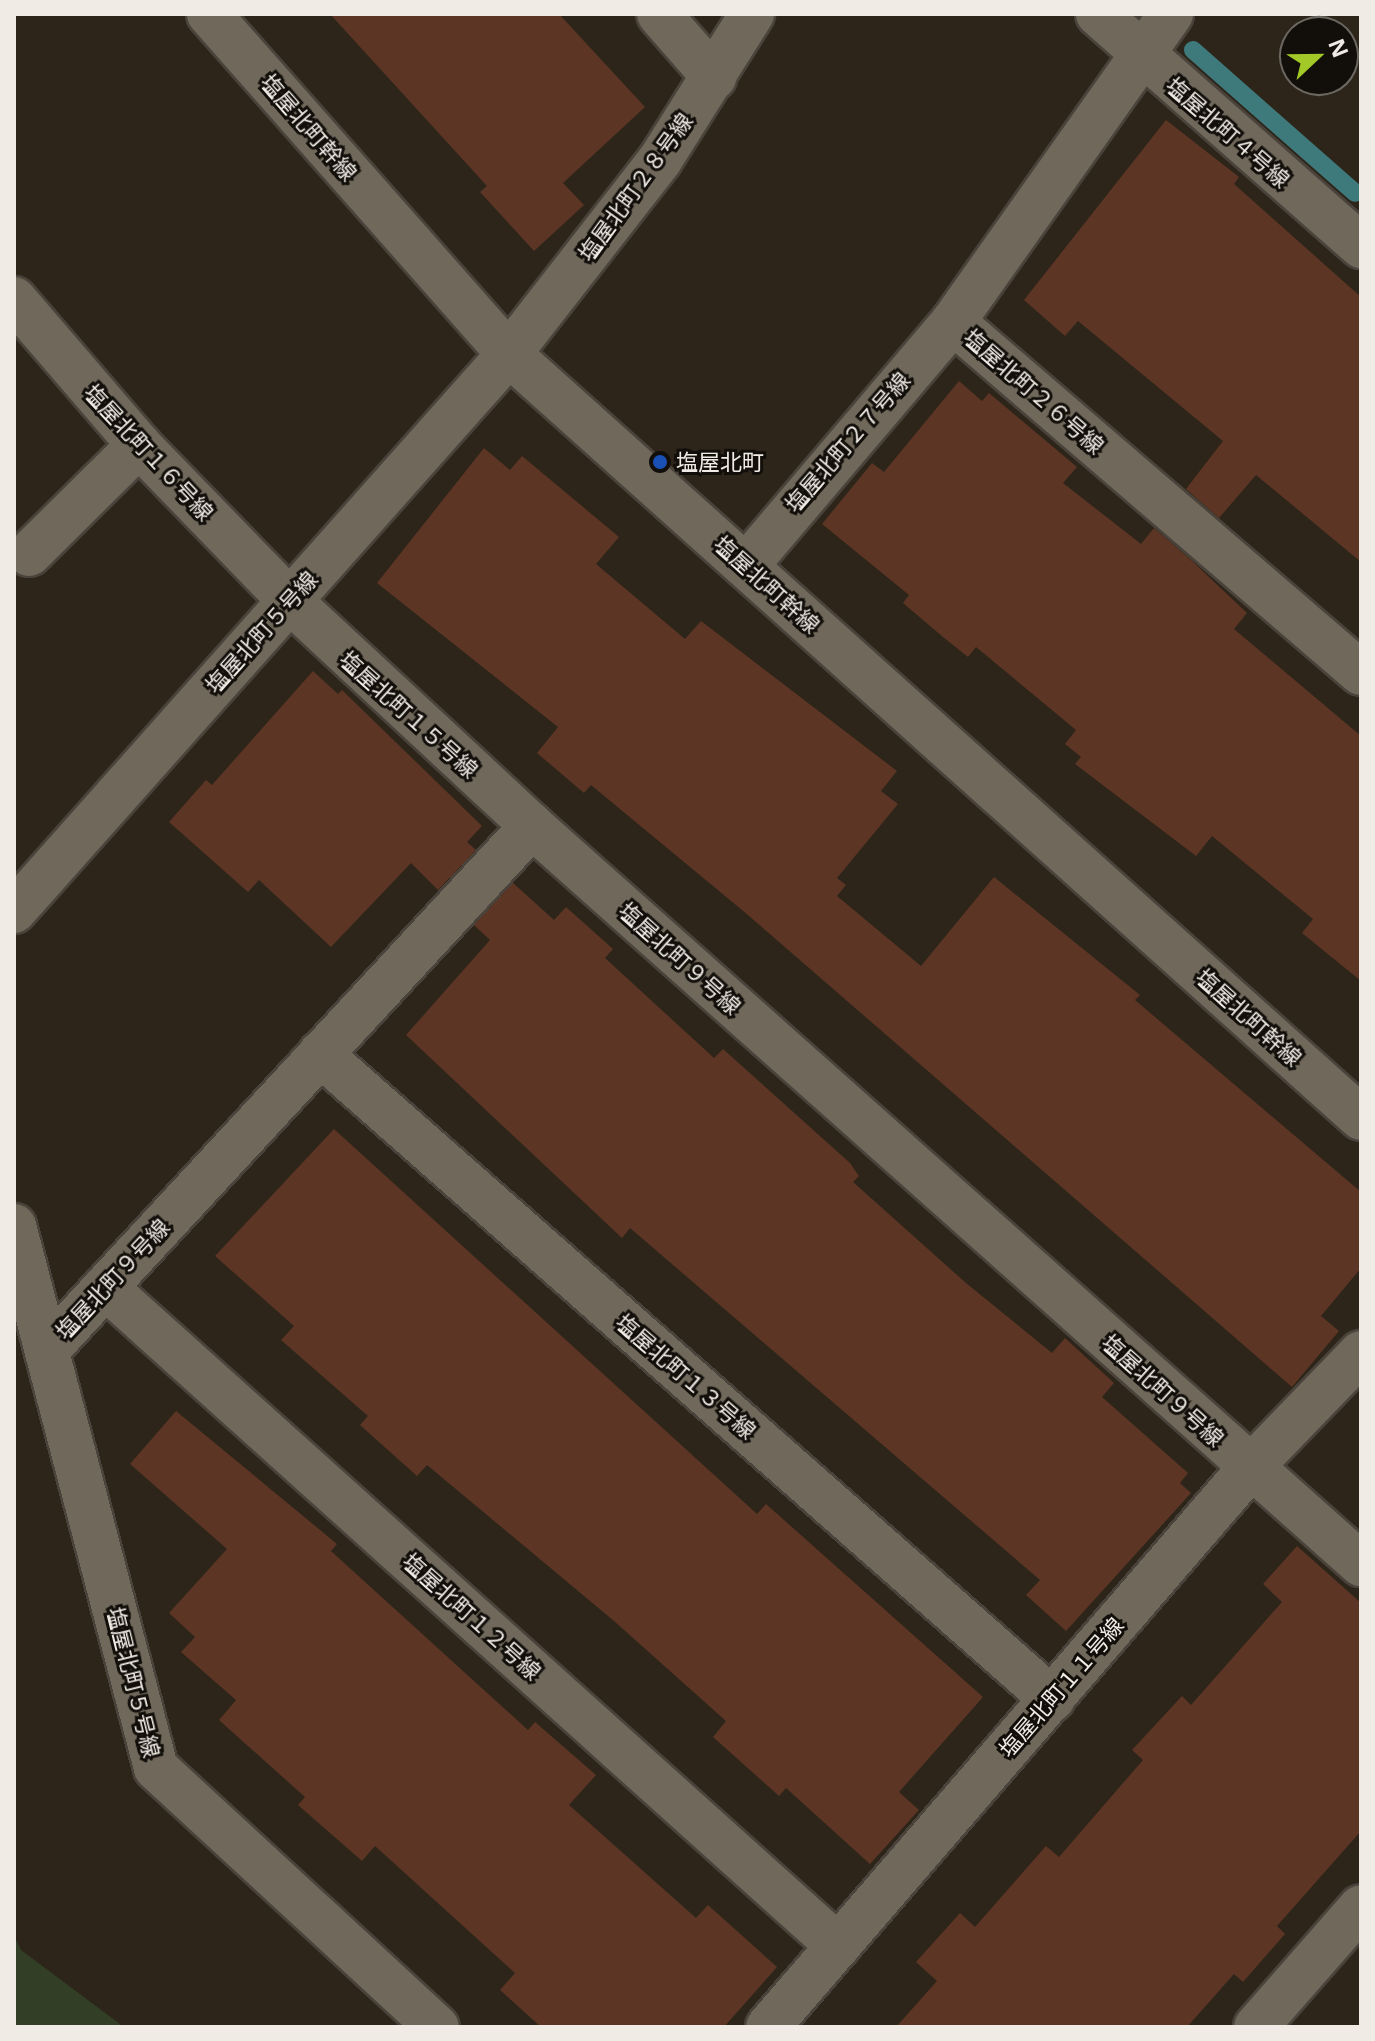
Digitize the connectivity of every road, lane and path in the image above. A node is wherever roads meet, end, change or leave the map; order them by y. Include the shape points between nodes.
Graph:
1 (209, 14) edge
2 (659, 14) edge
3 (752, 14) edge
4 (1098, 14) edge
5 (1171, 14) edge
6 (1145, 59) junction
7 (714, 77) junction
8 (1361, 246) edge
9 (14, 299) edge
10 (953, 322) junction
11 (509, 354) junction
12 (139, 445) junction
13 (29, 554) dead end
14 (746, 566) junction
15 (289, 600) junction
16 (1361, 673) edge
17 (532, 826) junction
18 (14, 911) edge
19 (320, 1054) junction
20 (1361, 1118) edge
21 (14, 1226) edge
22 (105, 1287) junction
23 (48, 1349) junction
24 (1361, 1353) edge
25 (1250, 1468) junction
26 (1361, 1564) edge
27 (1052, 1699) junction
28 (1361, 1907) edge
29 (838, 1946) junction
30 (437, 2027) edge
31 (768, 2027) edge
32 (1256, 2027) edge

1 - 11 street, 塩屋北町幹線
2 - 7 street
3 - 7 street, 塩屋北町２８号線
4 - 6 street, 塩屋北町４号線
5 - 6 street, 塩屋北町２６号線
6 - 8 street, 塩屋北町４号線
6 - 10 street, 塩屋北町２６号線
7 - 11 street, 塩屋北町２８号線 via 660,160
9 - 12 street, 塩屋北町１６号線
10 - 14 street, 塩屋北町２７号線
10 - 16 street, 塩屋北町２６号線
11 - 14 street, 塩屋北町幹線
11 - 15 street, 塩屋北町５号線
12 - 13 street
12 - 15 street, 塩屋北町１６号線
14 - 20 street, 塩屋北町幹線
15 - 17 street, 塩屋北町１５号線
15 - 18 street, 塩屋北町５号線
17 - 19 street, 塩屋北町９号線
17 - 25 street, 塩屋北町９号線
19 - 22 street, 塩屋北町９号線
19 - 27 street, 塩屋北町１３号線
21 - 23 street, 塩屋北町５号線
22 - 23 street, 塩屋北町９号線
22 - 29 street, 塩屋北町１２号線
23 - 30 street, 塩屋北町５号線 via 156,1768
24 - 25 street, 塩屋北町１１号線
25 - 26 street, 塩屋北町９号線
25 - 27 street, 塩屋北町１１号線
27 - 29 street, 塩屋北町１１号線
28 - 32 street
29 - 31 street, 塩屋北町１１号線

